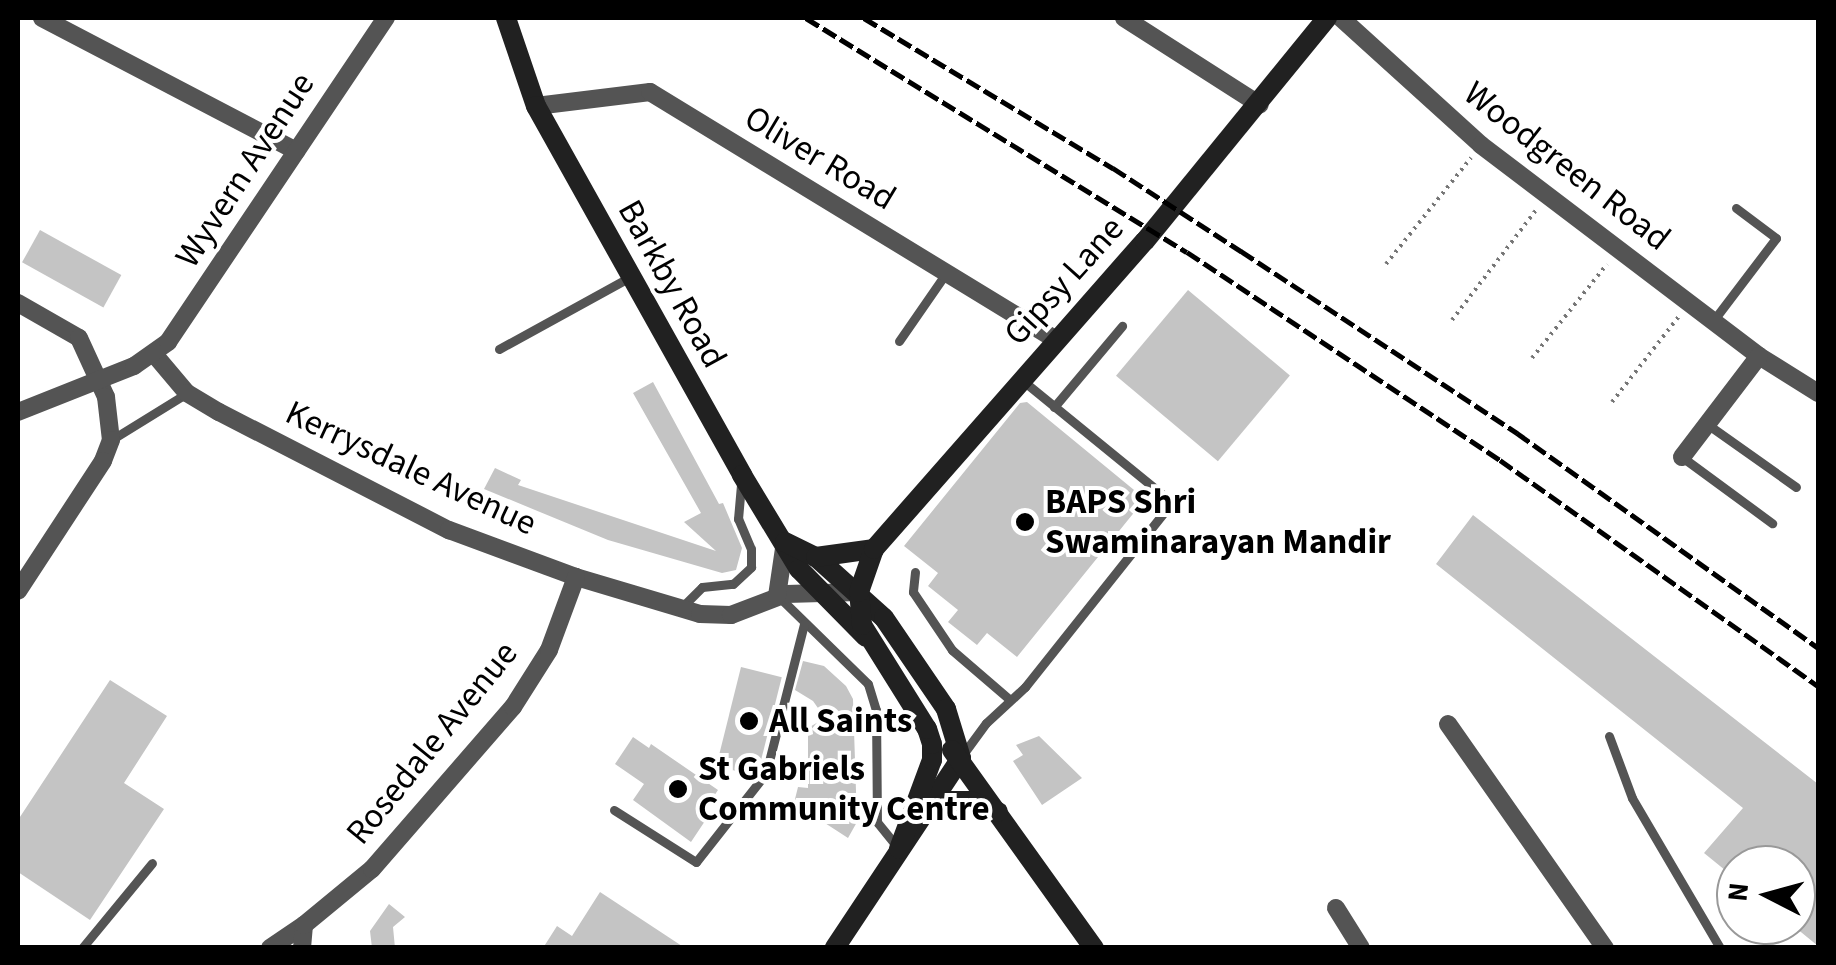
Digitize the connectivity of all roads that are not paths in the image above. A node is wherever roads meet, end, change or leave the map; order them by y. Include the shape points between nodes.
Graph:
1 (42, 18) edge
2 (386, 18) edge
3 (506, 18) edge
4 (1124, 18) edge
5 (1327, 18) edge
6 (1341, 18) edge
7 (1260, 105) junction
8 (536, 106) junction
9 (296, 151) junction
10 (1736, 208) dead end
11 (946, 273) junction
12 (630, 278) junction
13 (18, 302) edge
14 (1713, 321) junction
15 (1122, 326) dead end
16 (1054, 338) junction
17 (899, 340) dead end
18 (499, 349) dead end
19 (154, 354) junction
20 (1759, 356) junction
21 (101, 379) junction
22 (1020, 379) junction
23 (1818, 392) edge
24 (187, 393) junction
25 (1054, 407) junction
26 (18, 412) edge
27 (1707, 424) junction
28 (111, 440) junction
29 (1682, 457) joint
30 (742, 475) junction
31 (1796, 488) dead end
32 (1772, 523) dead end
33 (785, 542) junction
34 (874, 549) junction
35 (816, 557) junction
36 (916, 572) dead end
37 (576, 577) junction
38 (18, 590) edge
39 (818, 592) junction
40 (859, 592) junction
41 (777, 596) junction
42 (679, 610) junction
43 (804, 624) junction
44 (868, 638) junction
45 (1009, 699) junction
46 (1448, 724) dead end
47 (928, 729) junction
48 (1609, 736) dead end
49 (961, 758) junction
50 (614, 810) dead end
51 (928, 812) junction
52 (1000, 812) junction
53 (899, 849) junction
54 (152, 863) dead end
55 (1336, 908) dead end
56 (304, 925) junction
57 (82, 948) edge
58 (270, 948) edge
59 (302, 948) edge
60 (835, 948) edge
61 (1094, 948) edge
62 (1361, 948) edge
63 (1604, 948) edge
64 (1720, 948) edge

1 - 9 street
2 - 9 street, Wyvern Avenue
3 - 8 street, Barkby Road
4 - 7 street
5 - 7 street, Gipsy Lane
6 - 14 street, Woodgreen Road via 1481,145
7 - 16 street, Gipsy Lane
8 - 11 street, Oliver Road via 650,92
8 - 12 street, Barkby Road
9 - 19 street, Wyvern Avenue via 188,316
10 - 14 lane via 1776,238
11 - 16 street, Oliver Road
11 - 17 lane
12 - 18 lane
12 - 30 street, Barkby Road
13 - 21 street via 79,338
14 - 20 street, Woodgreen Road
15 - 25 lane
16 - 22 street, Gipsy Lane
19 - 21 street
19 - 24 street, Kerrysdale Avenue
20 - 23 street, Woodgreen Road
20 - 27 street
21 - 26 street
21 - 28 street
22 - 25 lane
22 - 34 street, Gipsy Lane
24 - 28 lane
24 - 37 street, Kerrysdale Avenue via 450,530
25 - 45 lane via 1163,495 1166,510
27 - 29 street
27 - 31 lane
28 - 38 street
29 - 32 lane
30 - 33 street, Barkby Road
30 - 42 lane via 738,519 751,567 733,584 702,587
33 - 35 street
33 - 39 street, Barkby Road
33 - 41 street
34 - 35 street
34 - 40 street, Gipsy Lane
35 - 40 street
36 - 45 lane via 913,592 952,650
37 - 42 street, Kerrysdale Avenue
37 - 56 street, Rosedale Avenue via 549,650 513,707 372,869
39 - 40 street, Kerrysdale Avenue
39 - 41 street, Kerrysdale Avenue
39 - 44 street, Barkby Road
40 - 44 street
40 - 49 street via 946,709
41 - 42 street, Kerrysdale Avenue via 731,614
41 - 43 lane
43 - 50 lane via 766,774 696,862
43 - 53 lane via 868,684 876,710 878,822
44 - 47 street
45 - 49 lane
46 - 63 street
47 - 49 street
47 - 53 street via 932,760
48 - 64 lane via 1632,798
49 - 51 street
49 - 52 street
51 - 52 street via 950,801 971,801
51 - 53 street
52 - 61 street
53 - 60 street
54 - 57 lane
55 - 62 street
56 - 58 street, Rosedale Avenue
56 - 59 street

